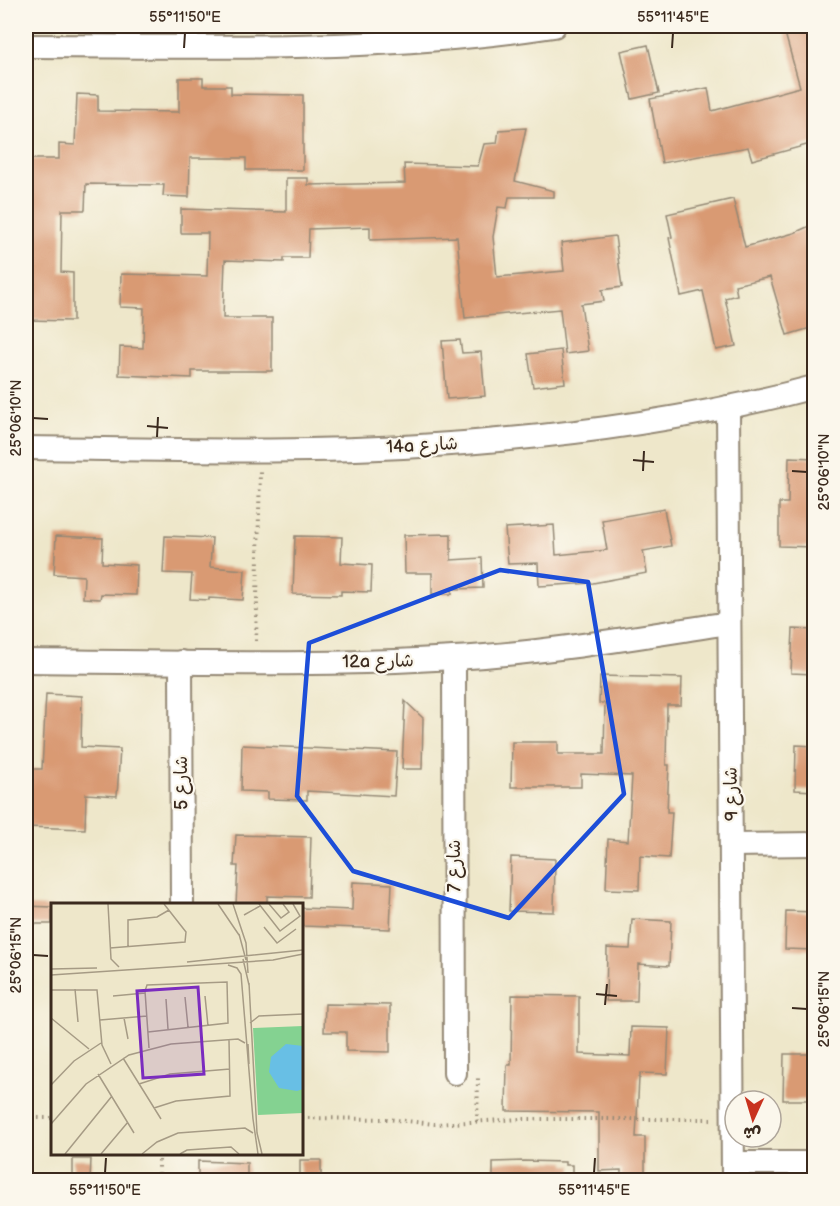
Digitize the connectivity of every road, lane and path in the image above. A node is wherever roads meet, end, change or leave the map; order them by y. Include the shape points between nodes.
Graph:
1 (554, 26) edge
2 (26, 46) edge
3 (814, 387) edge
4 (728, 407) junction
5 (26, 448) edge
6 (261, 450) junction
7 (729, 623) junction
8 (454, 658) junction
9 (26, 661) edge
10 (181, 662) junction
11 (255, 663) junction
12 (731, 844) junction
13 (814, 844) edge
14 (182, 903) edge
15 (455, 1073) dead end
16 (733, 1089) edge
17 (26, 1118) edge
18 (51, 1118) edge
19 (303, 1118) edge
20 (723, 1119) edge
21 (733, 1149) edge
22 (159, 1155) edge
23 (814, 1163) edge
24 (733, 1172) edge
25 (159, 1180) edge

1 - 2 street via 314,46
3 - 4 street, 14a شارع
4 - 6 street, 14a شارع via 498,440
4 - 7 street, شارع 9
5 - 6 street, 14a شارع
6 - 11 path
7 - 8 street, 12a شارع via 591,644
7 - 12 street, شارع 9
8 - 11 street, 12a شارع
8 - 15 street, شارع 7
9 - 10 street, 12a شارع
10 - 11 street, 12a شارع
10 - 14 street, شارع 5
12 - 13 street
12 - 16 street, شارع 9
17 - 18 path
19 - 20 path via 435,1124 521,1119
21 - 24 street, شارع 9
22 - 25 path
23 - 24 street

